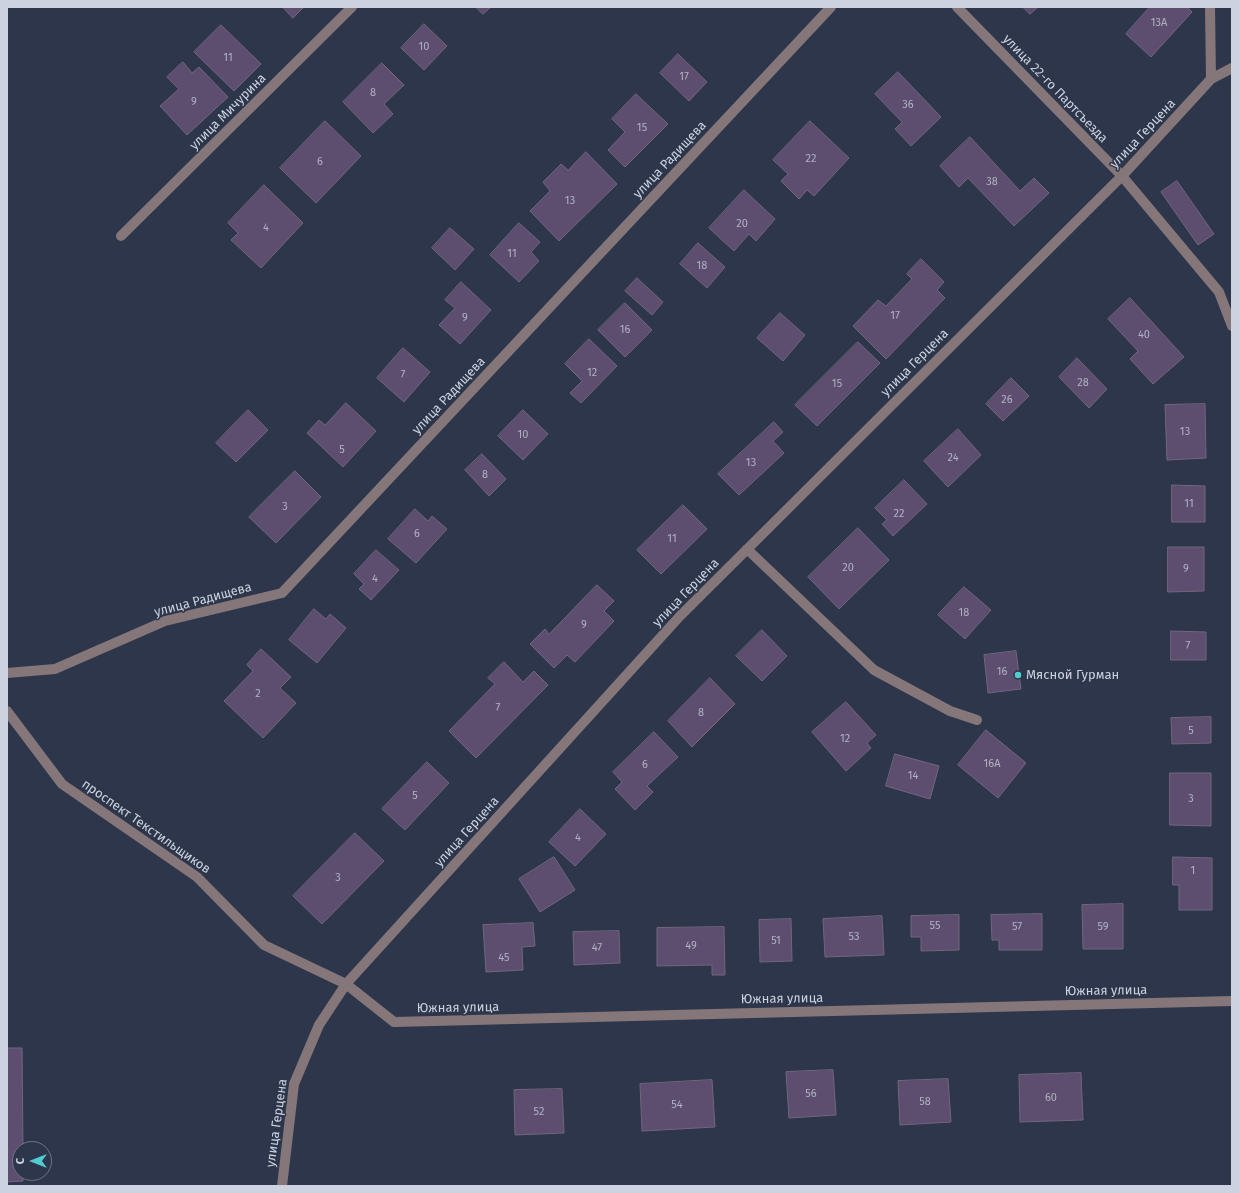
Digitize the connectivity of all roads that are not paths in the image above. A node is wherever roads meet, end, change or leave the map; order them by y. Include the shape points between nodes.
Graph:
1 (352, 7) edge
2 (832, 7) edge
3 (956, 7) edge
4 (1210, 7) edge
5 (1232, 68) edge
6 (1211, 79) junction
7 (1122, 176) junction
8 (122, 236) dead end
9 (1232, 326) edge
10 (747, 549) junction
11 (7, 673) edge
12 (7, 711) edge
13 (977, 720) dead end
14 (346, 984) junction
15 (1232, 1001) edge
16 (282, 1186) edge

1 - 8 street, улица Мичурина
2 - 11 street, улица Радищева via 282,593 164,621 55,669
3 - 7 street, улица 22-го Партсъезда
4 - 6 street
5 - 6 street, улица Герцена
6 - 7 street, улица Герцена
7 - 9 street, улица 22-го Партсъезда via 1219,292
7 - 10 street, улица Герцена
10 - 13 street via 874,670 950,711
10 - 14 street, улица Герцена via 680,616
12 - 14 street, проспект Текстильщиков via 62,784 197,877 264,944
14 - 15 street, Южная улица via 394,1022
14 - 16 street, улица Герцена via 319,1025 294,1084

